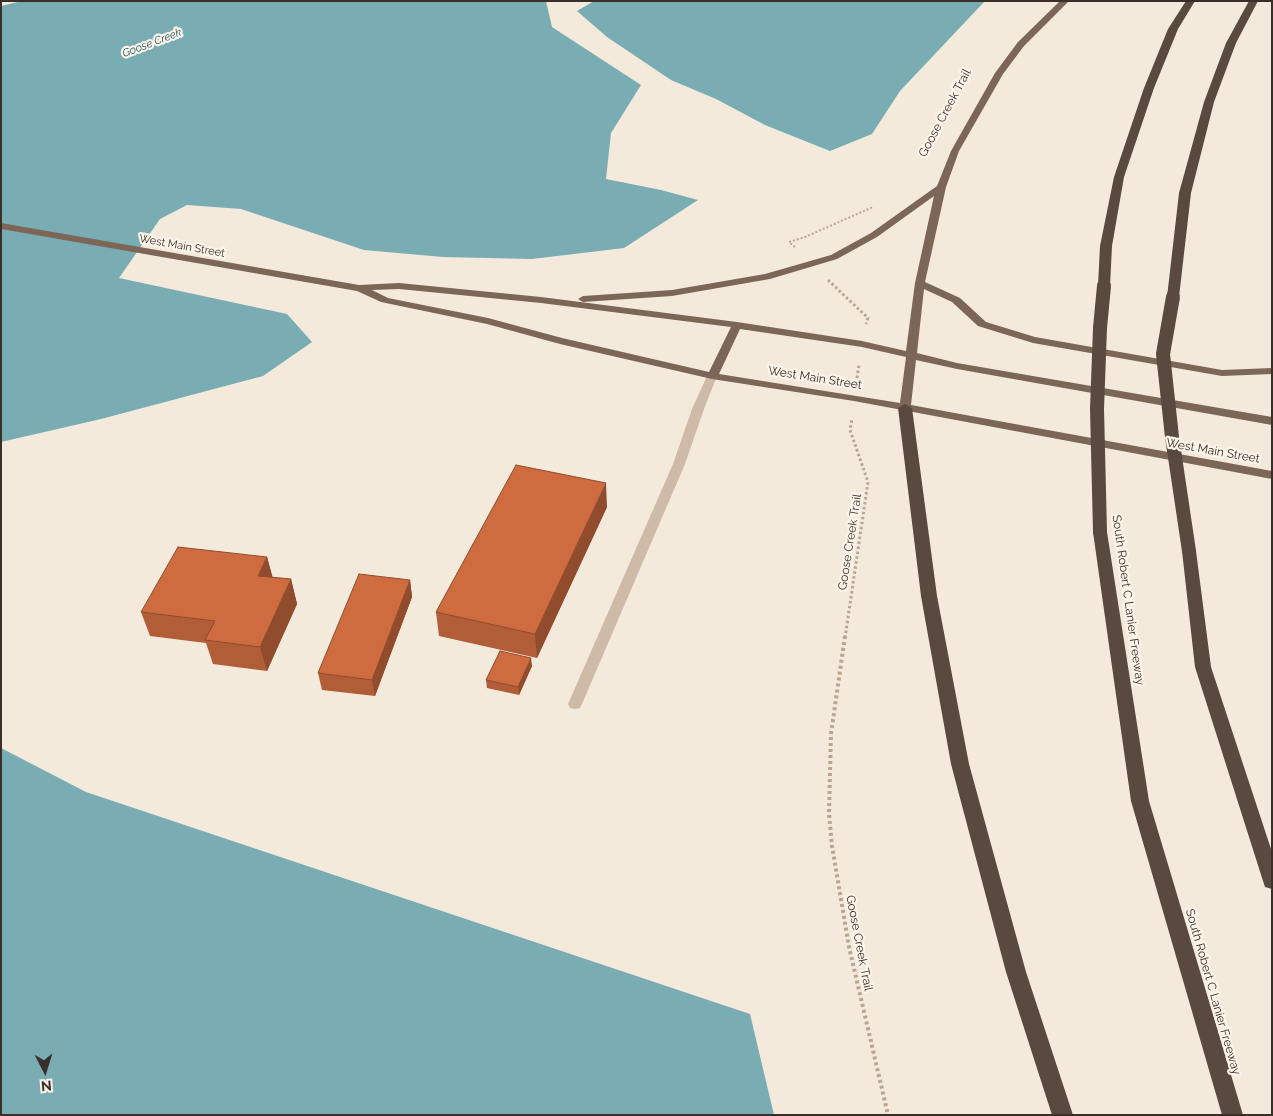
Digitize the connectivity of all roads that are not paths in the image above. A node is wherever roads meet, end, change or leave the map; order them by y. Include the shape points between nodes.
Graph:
1 (1065, 1) edge
2 (1191, 1) edge
3 (1254, 1) edge
4 (940, 187) junction
5 (1, 226) edge
6 (920, 283) junction
7 (359, 288) junction
8 (541, 300) junction
9 (737, 325) junction
10 (912, 356) junction
11 (1272, 371) edge
12 (712, 376) junction
13 (905, 408) junction
14 (1272, 421) edge
15 (1272, 475) edge
16 (575, 704) dead end
17 (1272, 881) edge
18 (1063, 1115) edge
19 (1233, 1115) edge

1 - 4 main road via 1021,44 999,73 955,151
2 - 19 highway, South Robert C Lanier Freeway, bridge via 1173,29 1149,88 1119,177 1106,246 1097,410 1100,532 1140,801
3 - 17 highway, bridge via 1231,43 1209,102 1185,193 1163,354 1203,667
4 - 6 main road
4 - 8 main road via 874,236 834,257 766,277 672,293
5 - 7 main road, West Main Street
6 - 10 main road
6 - 11 main road via 956,300 982,324 1033,340 1222,373
7 - 8 main road, West Main Street via 399,286
7 - 12 main road, West Main Street via 385,300 488,321
8 - 9 main road, West Main Street
9 - 10 main road, West Main Street via 862,344
9 - 12 main road
10 - 13 main road
10 - 14 main road, West Main Street
12 - 13 main road, West Main Street
12 - 16 lane via 679,464
13 - 15 main road, West Main Street
13 - 18 highway via 929,596 960,764 1016,972

